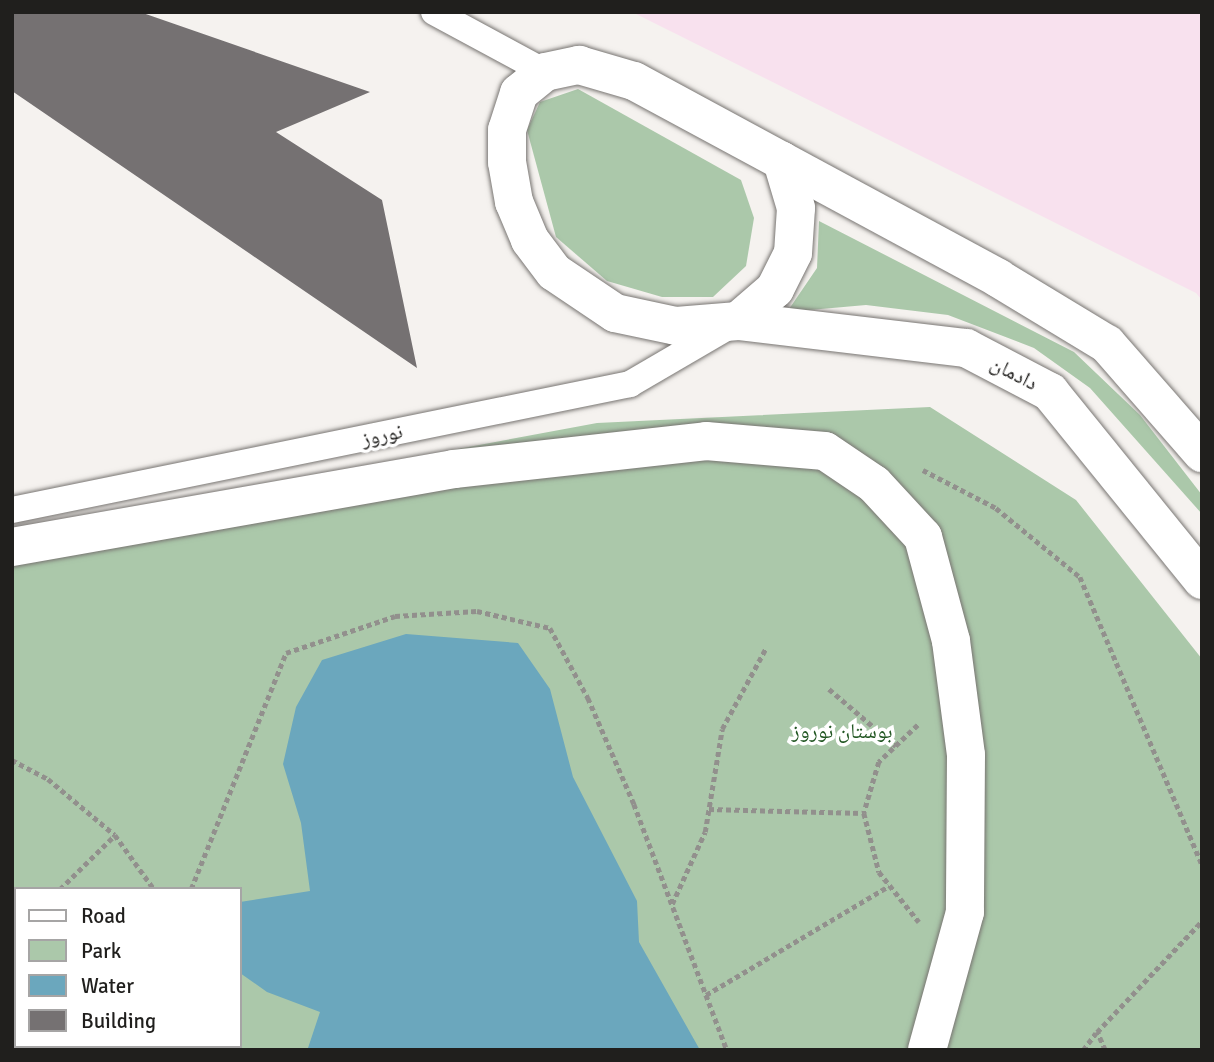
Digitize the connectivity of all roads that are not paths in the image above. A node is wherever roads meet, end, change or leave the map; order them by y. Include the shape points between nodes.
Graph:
1 (434, 12) edge
2 (545, 72) junction
3 (782, 160) junction
4 (738, 321) junction
5 (1202, 453) edge
6 (12, 510) edge
7 (12, 547) edge
8 (1202, 580) edge
9 (927, 1050) edge

1 - 2 lane
2 - 3 street via 579,65 634,81
2 - 4 street, دادمان via 519,93 507,130 514,202 554,272 615,313 676,326
3 - 4 street via 796,208 793,253 775,289
3 - 5 street via 998,278 1107,344
4 - 6 lane, نوروز via 630,384
4 - 8 street, دادمان via 965,348 1050,392
7 - 9 street via 454,469 706,441 825,451 874,484 923,537 951,641 966,755 965,912

